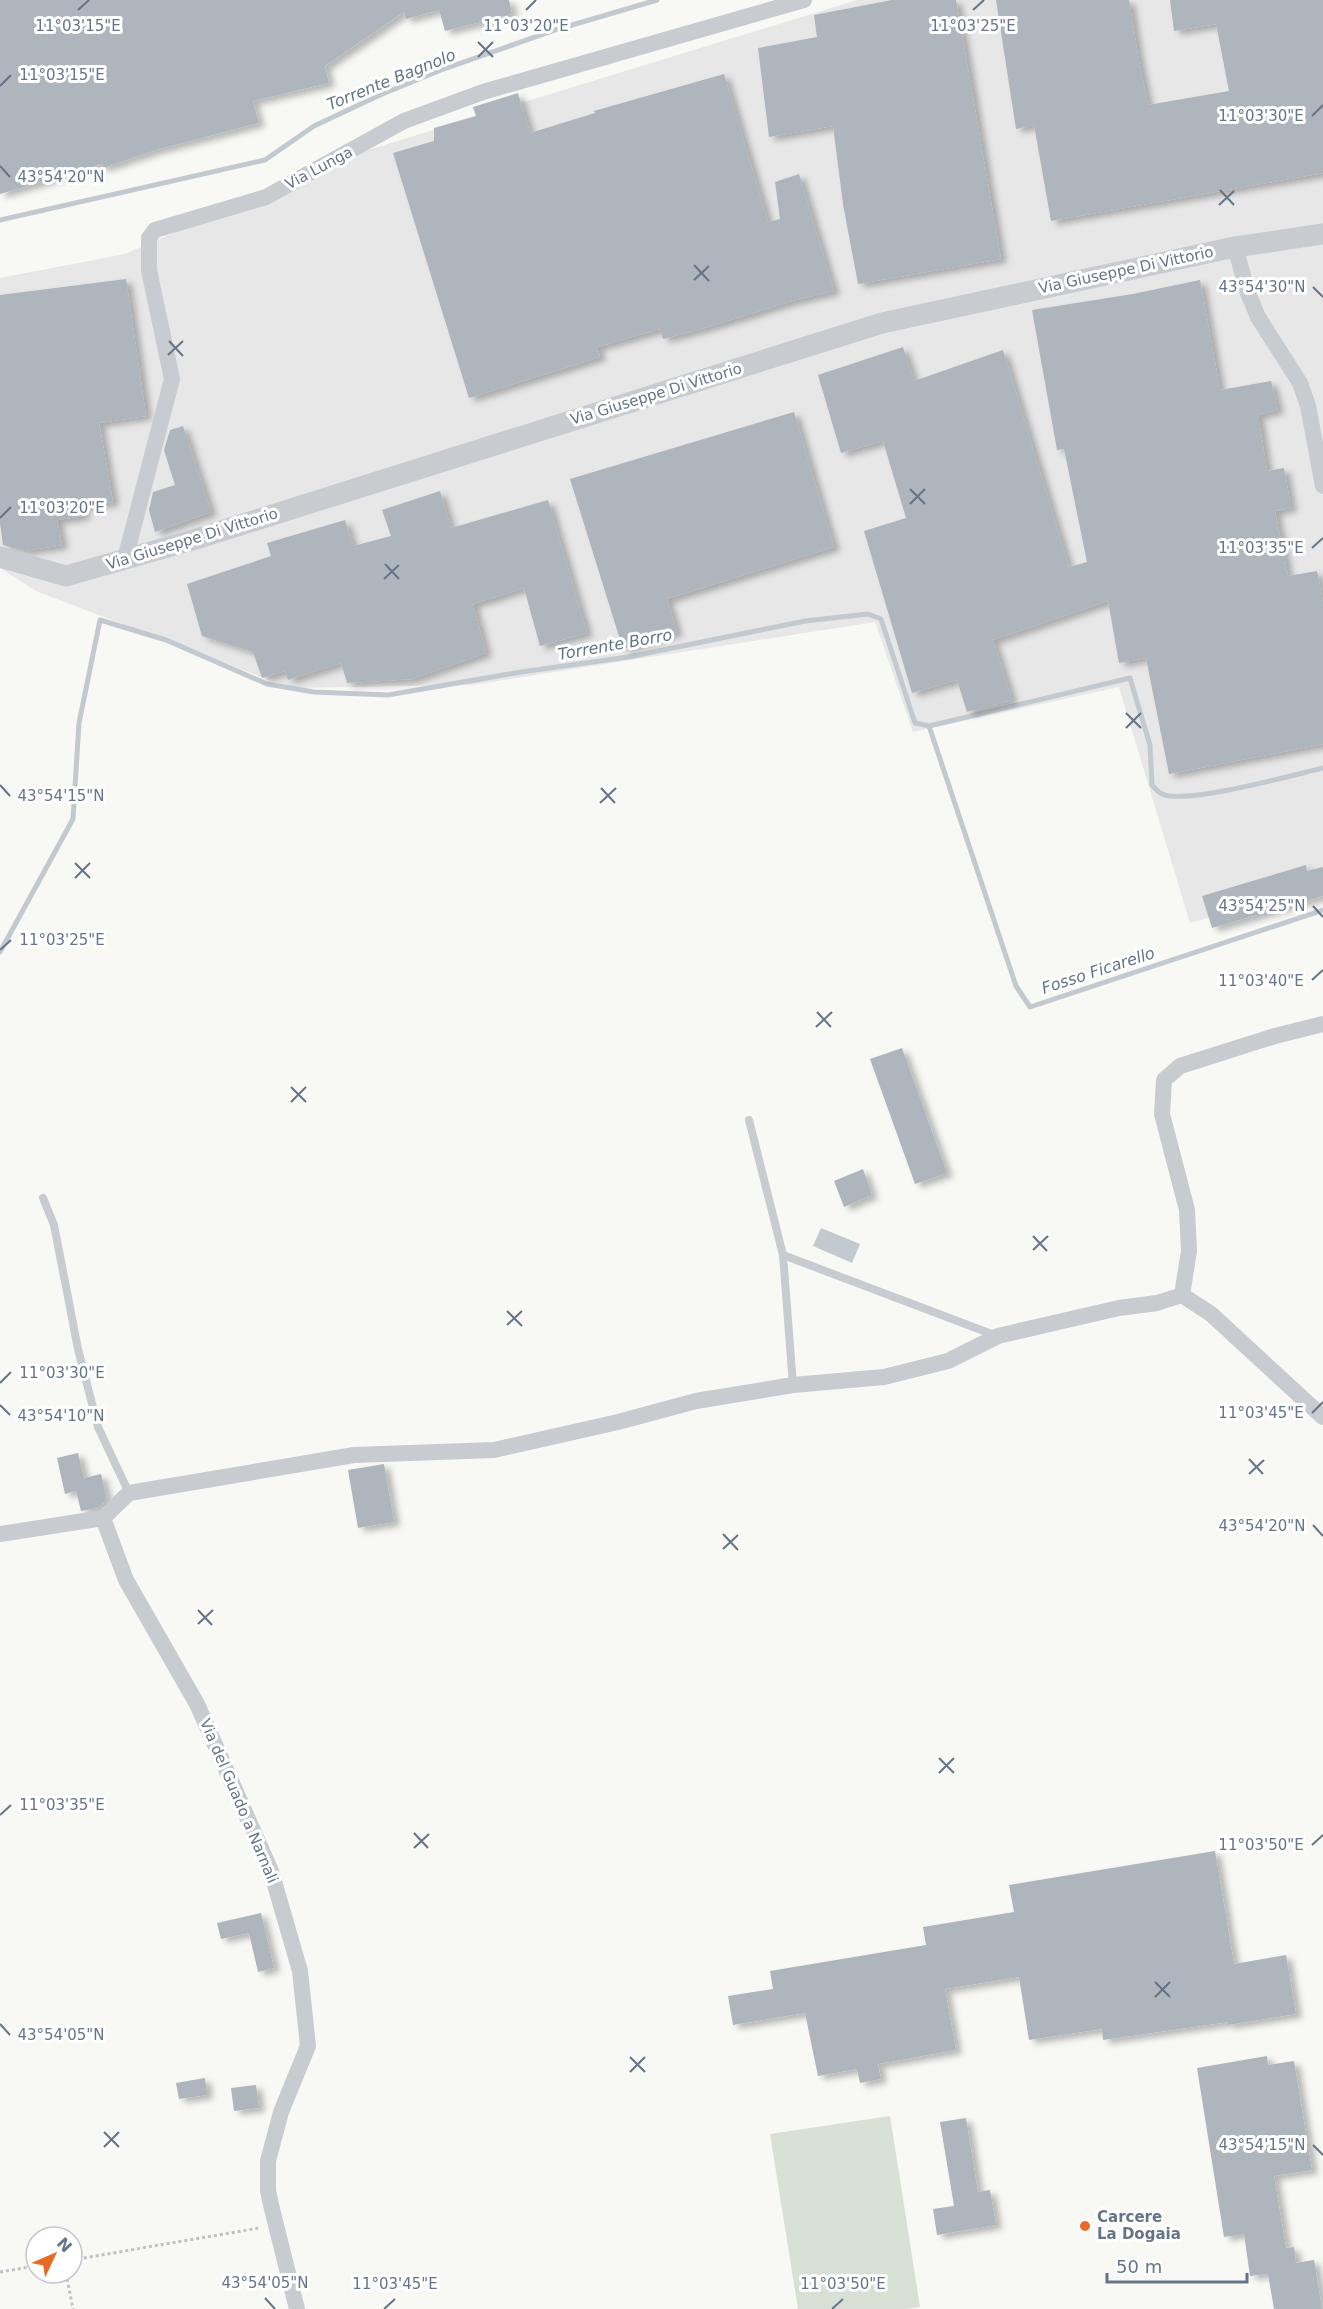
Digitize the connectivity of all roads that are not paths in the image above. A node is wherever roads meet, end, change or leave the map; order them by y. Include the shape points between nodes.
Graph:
1 (804, 0) edge
2 (1323, 234) edge
3 (1234, 246) junction
4 (1323, 486) edge
5 (0, 557) edge
6 (125, 559) junction
7 (1323, 1024) edge
8 (749, 1120) dead end
9 (43, 1198) dead end
10 (783, 1255) junction
11 (1182, 1295) junction
12 (998, 1336) junction
13 (793, 1385) junction
14 (1323, 1417) edge
15 (129, 1494) junction
16 (104, 1518) junction
17 (0, 1534) edge
18 (297, 2309) edge

1 - 6 street, Via Lunga via 483,92 404,121 266,197 155,230 149,237 149,270 172,379
2 - 3 street, Via Giuseppe Di Vittorio
3 - 4 street via 1258,317 1300,383
3 - 6 street, Via Giuseppe Di Vittorio via 882,323
5 - 6 street, Via Giuseppe Di Vittorio via 66,576
7 - 11 street via 1180,1065 1164,1080 1161,1114 1187,1210 1189,1251
8 - 10 lane
9 - 15 lane via 54,1225 98,1427
10 - 12 lane
10 - 13 lane
11 - 12 street
11 - 14 street via 1211,1314
12 - 13 street via 948,1361 884,1377
13 - 15 street via 696,1401 494,1450 354,1455
15 - 16 street
16 - 17 street
16 - 18 street, Via del Guado a Narnali via 126,1580 197,1704 266,1860 300,1971 308,2046 281,2112 268,2161 268,2191

